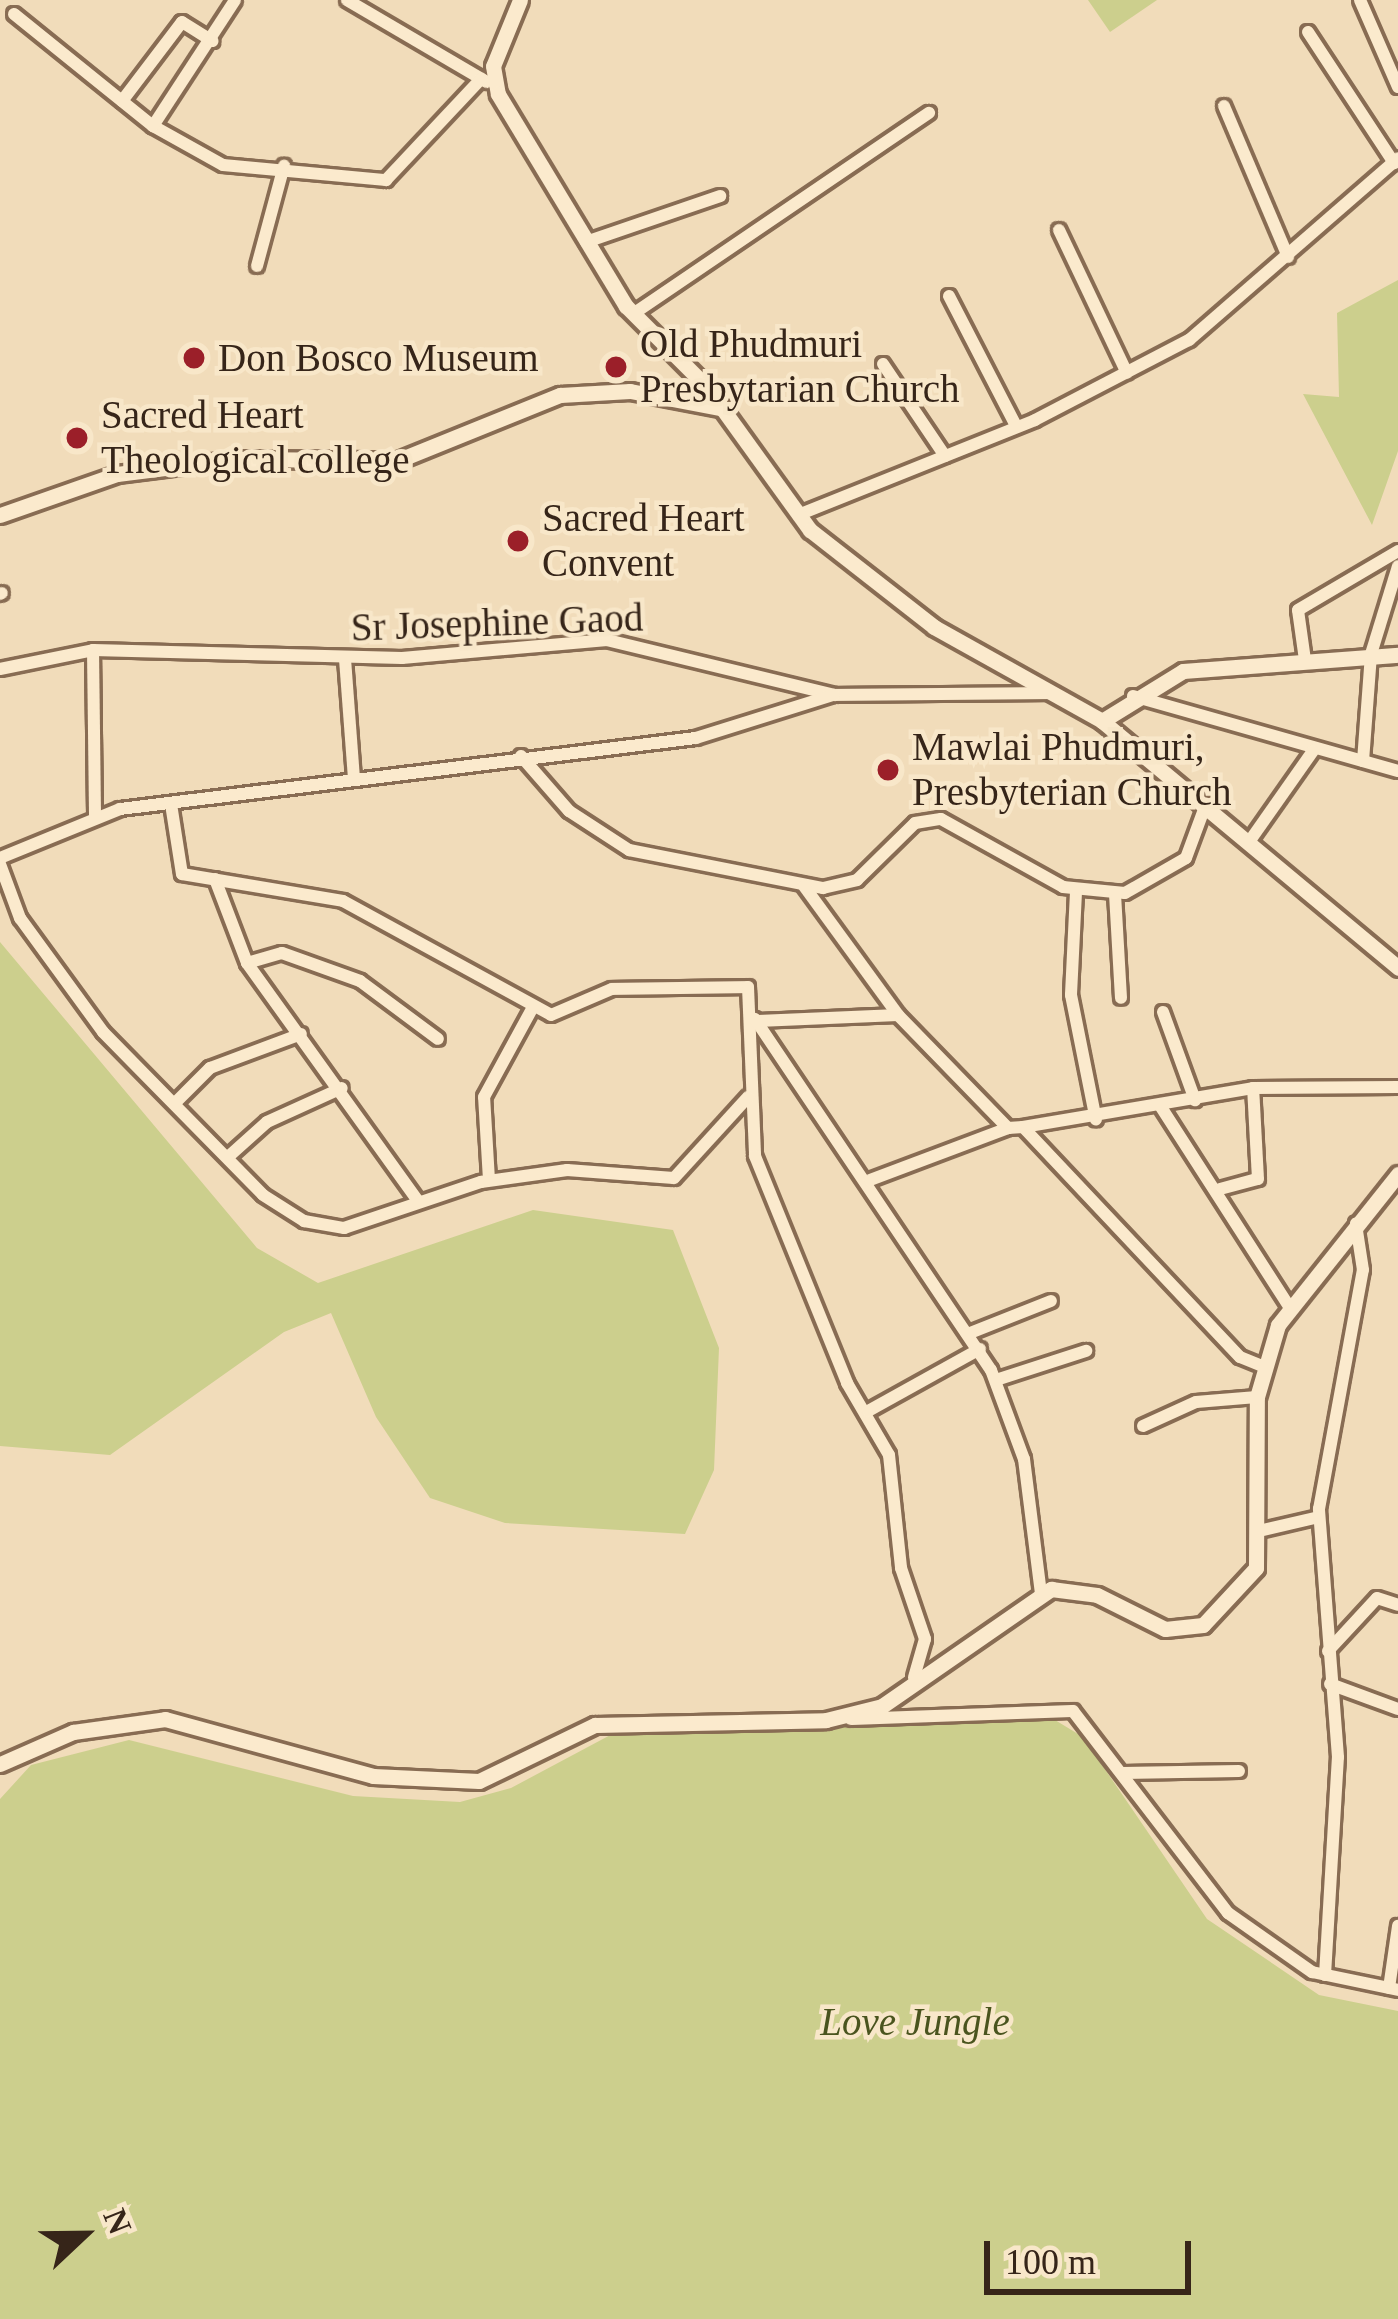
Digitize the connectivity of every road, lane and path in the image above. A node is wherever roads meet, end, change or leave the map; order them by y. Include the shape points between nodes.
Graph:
1 (235, 0) edge
2 (347, 0) edge
3 (520, 0) edge
4 (1360, 0) edge
5 (14, 14) dead end
6 (1308, 32) dead end
7 (212, 41) junction
8 (487, 82) junction
9 (1398, 87) edge
10 (122, 101) junction
11 (1224, 106) dead end
12 (929, 113) dead end
13 (153, 126) junction
14 (1396, 161) edge
15 (284, 166) junction
16 (719, 196) dead end
17 (1060, 230) dead end
18 (586, 242) junction
19 (1288, 257) junction
20 (257, 266) dead end
21 (949, 296) dead end
22 (633, 314) junction
23 (883, 364) dead end
24 (1127, 373) junction
25 (724, 409) junction
26 (1016, 426) junction
27 (945, 456) junction
28 (0, 515) edge
29 (798, 515) junction
30 (1398, 551) edge
31 (1398, 566) edge
32 (93, 650) junction
33 (1371, 653) junction
34 (1398, 656) edge
35 (345, 659) junction
36 (1305, 660) junction
37 (0, 669) edge
38 (1063, 692) junction
39 (834, 695) junction
40 (1132, 696) junction
41 (1102, 721) junction
42 (1312, 751) junction
43 (521, 756) junction
44 (1363, 761) junction
45 (1398, 771) edge
46 (354, 778) junction
47 (1206, 803) junction
48 (171, 804) junction
49 (95, 816) junction
50 (1249, 842) junction
51 (0, 861) edge
52 (215, 879) junction
53 (804, 886) junction
54 (1076, 892) junction
55 (1115, 894) junction
56 (247, 963) junction
57 (1398, 968) edge
58 (1121, 998) dead end
59 (532, 1009) junction
60 (1163, 1012) dead end
61 (898, 1015) junction
62 (756, 1020) junction
63 (301, 1034) junction
64 (438, 1039) dead end
65 (1398, 1087) edge
66 (342, 1088) junction
67 (1253, 1088) junction
68 (748, 1097) junction
69 (1195, 1100) junction
70 (177, 1101) junction
71 (1161, 1107) junction
72 (1096, 1120) junction
73 (1015, 1128) junction
74 (228, 1157) junction
75 (1398, 1174) edge
76 (489, 1180) junction
77 (870, 1180) junction
78 (1220, 1189) junction
79 (418, 1201) junction
80 (1356, 1223) junction
81 (1051, 1300) dead end
82 (1288, 1306) junction
83 (970, 1333) junction
84 (980, 1349) junction
85 (1086, 1351) dead end
86 (1262, 1366) junction
87 (995, 1380) junction
88 (1257, 1396) junction
89 (868, 1411) junction
90 (1143, 1426) dead end
91 (1319, 1516) junction
92 (1263, 1530) junction
93 (1040, 1594) junction
94 (1398, 1605) edge
95 (1328, 1651) junction
96 (914, 1677) junction
97 (1330, 1684) junction
98 (1398, 1709) edge
99 (826, 1720) junction
100 (0, 1764) edge
101 (1239, 1771) dead end
102 (1123, 1772) junction
103 (1398, 1926) edge
104 (1325, 1975) junction
105 (1394, 1989) edge

1 - 7 street
2 - 8 street
3 - 8 street
4 - 9 street
5 - 10 street
6 - 14 street
7 - 10 street via 182,22
7 - 13 street
8 - 15 street via 386,179
8 - 18 street
10 - 13 street
11 - 19 street
12 - 22 street
13 - 15 street via 215,164
14 - 19 street
15 - 20 street
16 - 18 street
17 - 24 street
18 - 22 street
19 - 24 street via 1219,319
21 - 26 street
22 - 25 street
23 - 27 street
24 - 26 street
25 - 28 street via 630,391 560,395 399,460 236,459 117,474
25 - 29 street
26 - 27 street
27 - 29 street
29 - 38 street via 934,627
30 - 36 street via 1298,610
31 - 33 street
32 - 35 street, Sr Josephine Gaod
32 - 37 street, Sr Josephine Gaod
32 - 49 street
33 - 34 street
33 - 36 street
33 - 44 street
35 - 39 street, Sr Josephine Gaod via 624,641
35 - 46 street
36 - 40 street via 1183,671
38 - 39 street, Sr Josephine Gaod
38 - 41 street
39 - 43 street via 696,738
40 - 41 street
40 - 42 street
41 - 47 street
42 - 44 street
42 - 50 street
43 - 46 street
43 - 53 street via 569,811 629,850
44 - 45 street
46 - 48 street
47 - 50 street
47 - 55 street via 1186,858
48 - 49 street
48 - 52 street via 176,868
49 - 51 street
50 - 57 street
51 - 70 street via 72,995
52 - 56 street
52 - 59 street via 388,918
53 - 54 street via 857,880 915,824 940,819
53 - 61 street
54 - 55 street
54 - 72 street via 1071,994
55 - 58 street
56 - 63 street
56 - 64 street via 282,953 360,981
59 - 62 street via 563,1013 612,988 737,982 752,993
59 - 76 street via 484,1097
60 - 69 street
61 - 62 street
61 - 73 street
62 - 68 street
62 - 77 street
63 - 66 street
63 - 70 street via 210,1068
65 - 67 street
66 - 74 street via 267,1123
66 - 79 street
67 - 69 street
67 - 78 street via 1258,1179
68 - 76 street via 674,1178 567,1169
68 - 89 street via 764,1187
69 - 71 street
70 - 74 street
71 - 72 street
71 - 78 street
72 - 73 street
73 - 77 street
73 - 86 street via 1203,1321
74 - 79 street via 282,1210 324,1227
75 - 80 street
76 - 79 street
77 - 83 street
78 - 82 street
80 - 82 street
80 - 91 street via 1363,1270
81 - 83 street
82 - 86 street
83 - 84 street
84 - 87 street
84 - 89 street
85 - 87 street
86 - 88 street
87 - 93 street via 1024,1459
88 - 90 street via 1196,1402
88 - 92 street
89 - 96 street via 895,1477 901,1568 923,1628
91 - 92 street
91 - 95 street
92 - 93 street via 1243,1592 1203,1624 1165,1629 1076,1588
93 - 96 street
94 - 95 street via 1378,1598
95 - 97 street
96 - 99 street via 895,1701
97 - 98 street
97 - 104 street via 1338,1757
99 - 100 street via 595,1725 501,1775 450,1783 330,1768 165,1719 73,1732
99 - 102 street via 1073,1711
101 - 102 street
102 - 104 street via 1199,1886 1285,1957
103 - 105 street
104 - 105 street

